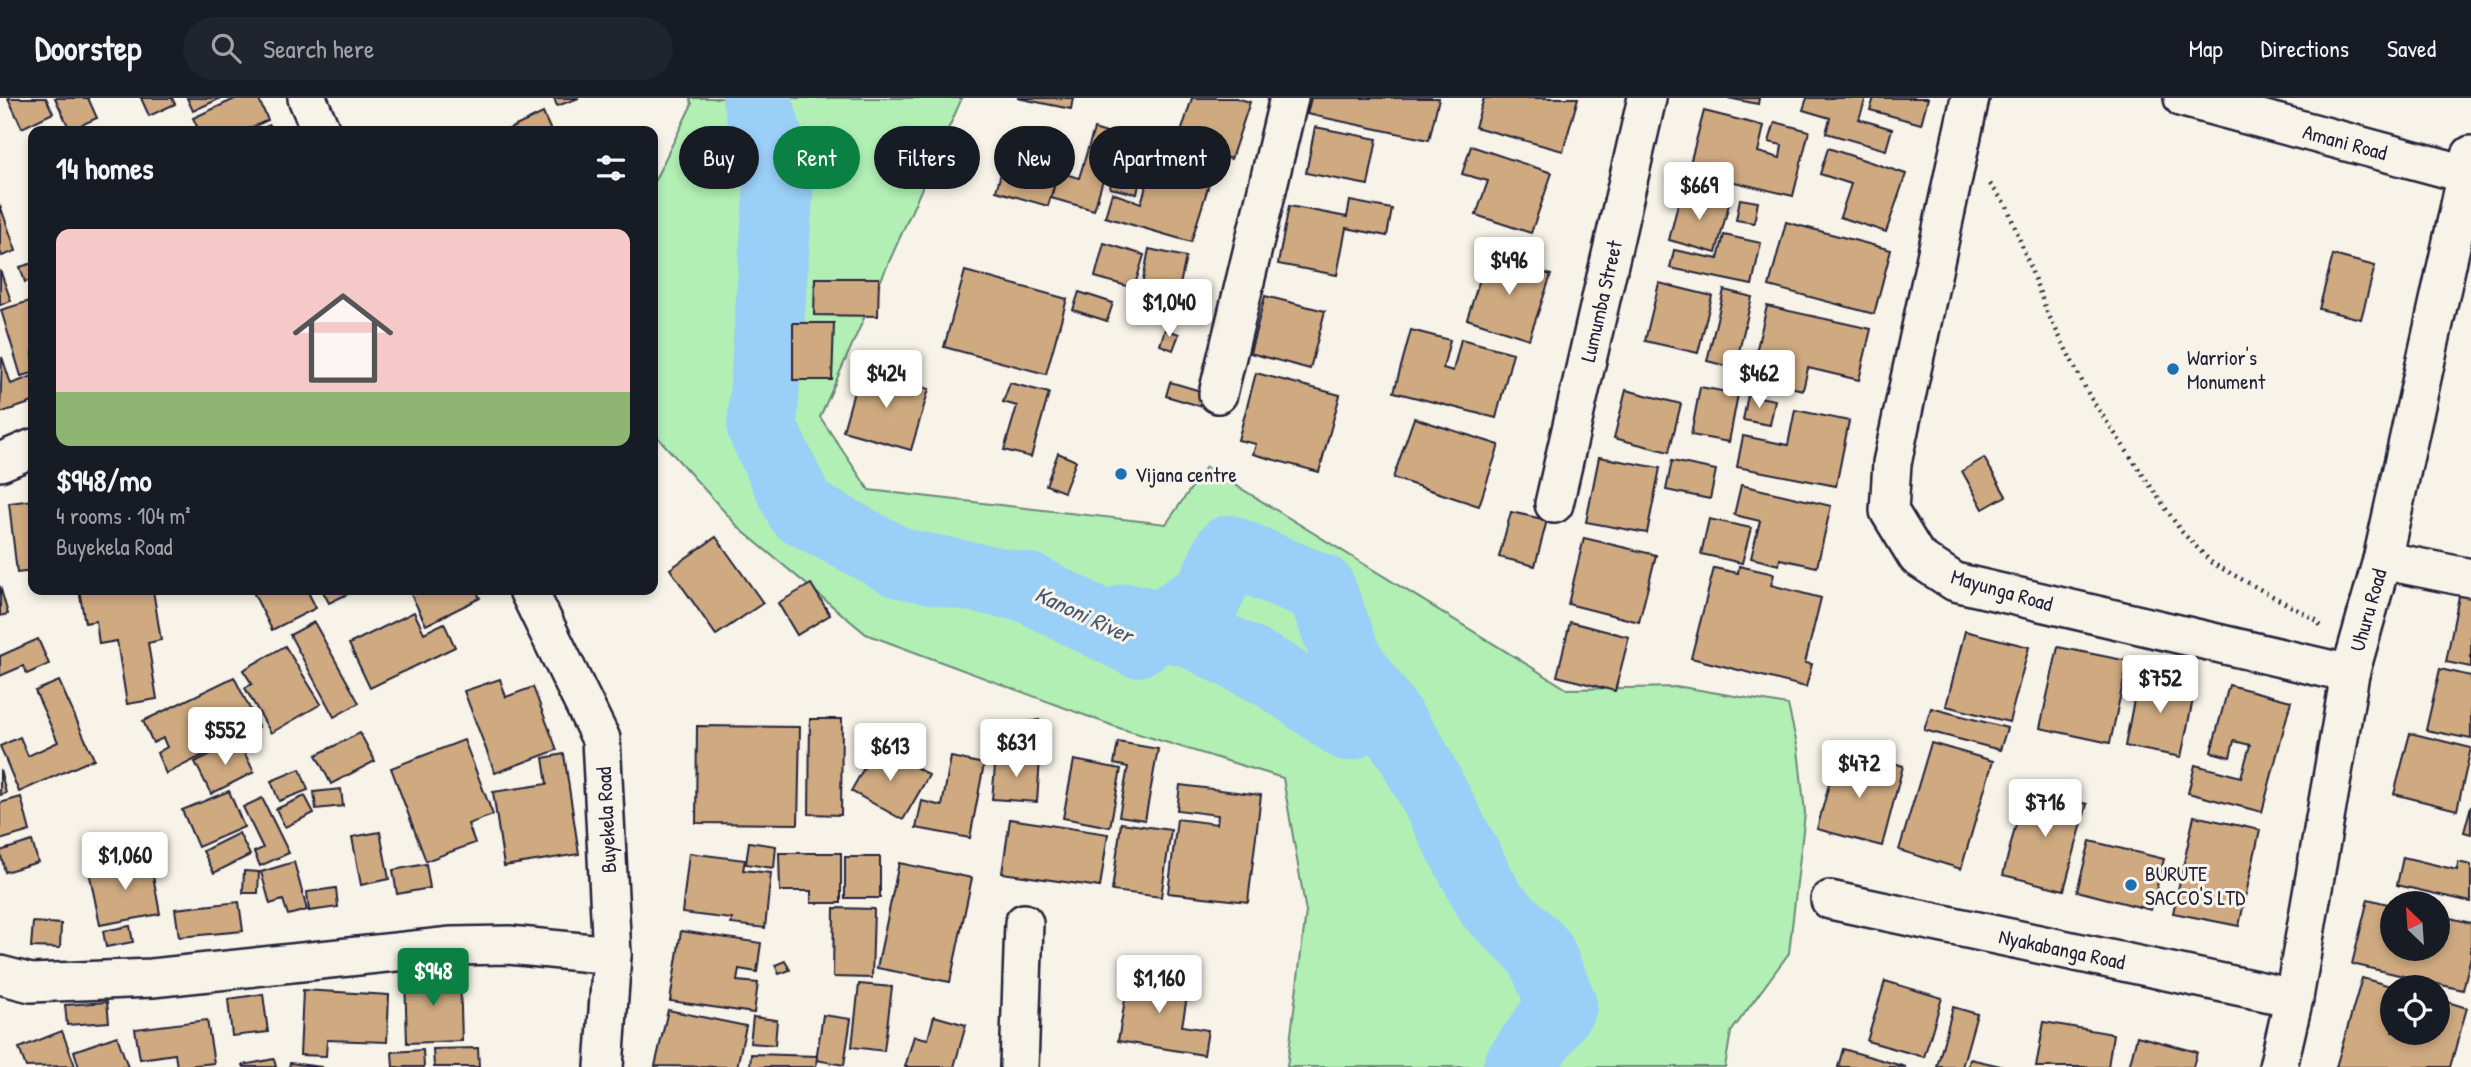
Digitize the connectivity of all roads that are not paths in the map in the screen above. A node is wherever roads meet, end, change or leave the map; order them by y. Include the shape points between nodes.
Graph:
1 (307, 98) edge
2 (1289, 98) edge
3 (1647, 98) edge
4 (1970, 98) edge
5 (2183, 98) edge
6 (319, 126) edge
7 (2468, 165) edge
8 (1218, 394) dead end
9 (28, 450) edge
10 (0, 462) edge
11 (1554, 504) dead end
12 (2382, 560) junction
13 (2471, 578) edge
14 (530, 595) edge
15 (2350, 674) junction
16 (1830, 901) dead end
17 (1024, 923) dead end
18 (612, 955) junction
19 (0, 975) edge
20 (2294, 998) junction
21 (604, 1067) edge
22 (1019, 1067) edge
23 (2278, 1067) edge

1 - 6 street
2 - 8 street
3 - 11 street, Lumumba Street
4 - 15 street, Mayunga Road via 1892,463 1889,511 1917,557 1955,582
5 - 7 street, Amani Road
7 - 12 street, Uhuru Road
9 - 10 street
12 - 13 street
12 - 15 street, Uhuru Road
14 - 18 street, Buyekela Road via 601,739
15 - 20 street, Uhuru Road
16 - 20 street, Nyakabanga Road
17 - 22 street
18 - 19 street via 509,945 452,946 152,978 31,983
18 - 21 street, Buyekela Road
20 - 23 street, Uhuru Road

